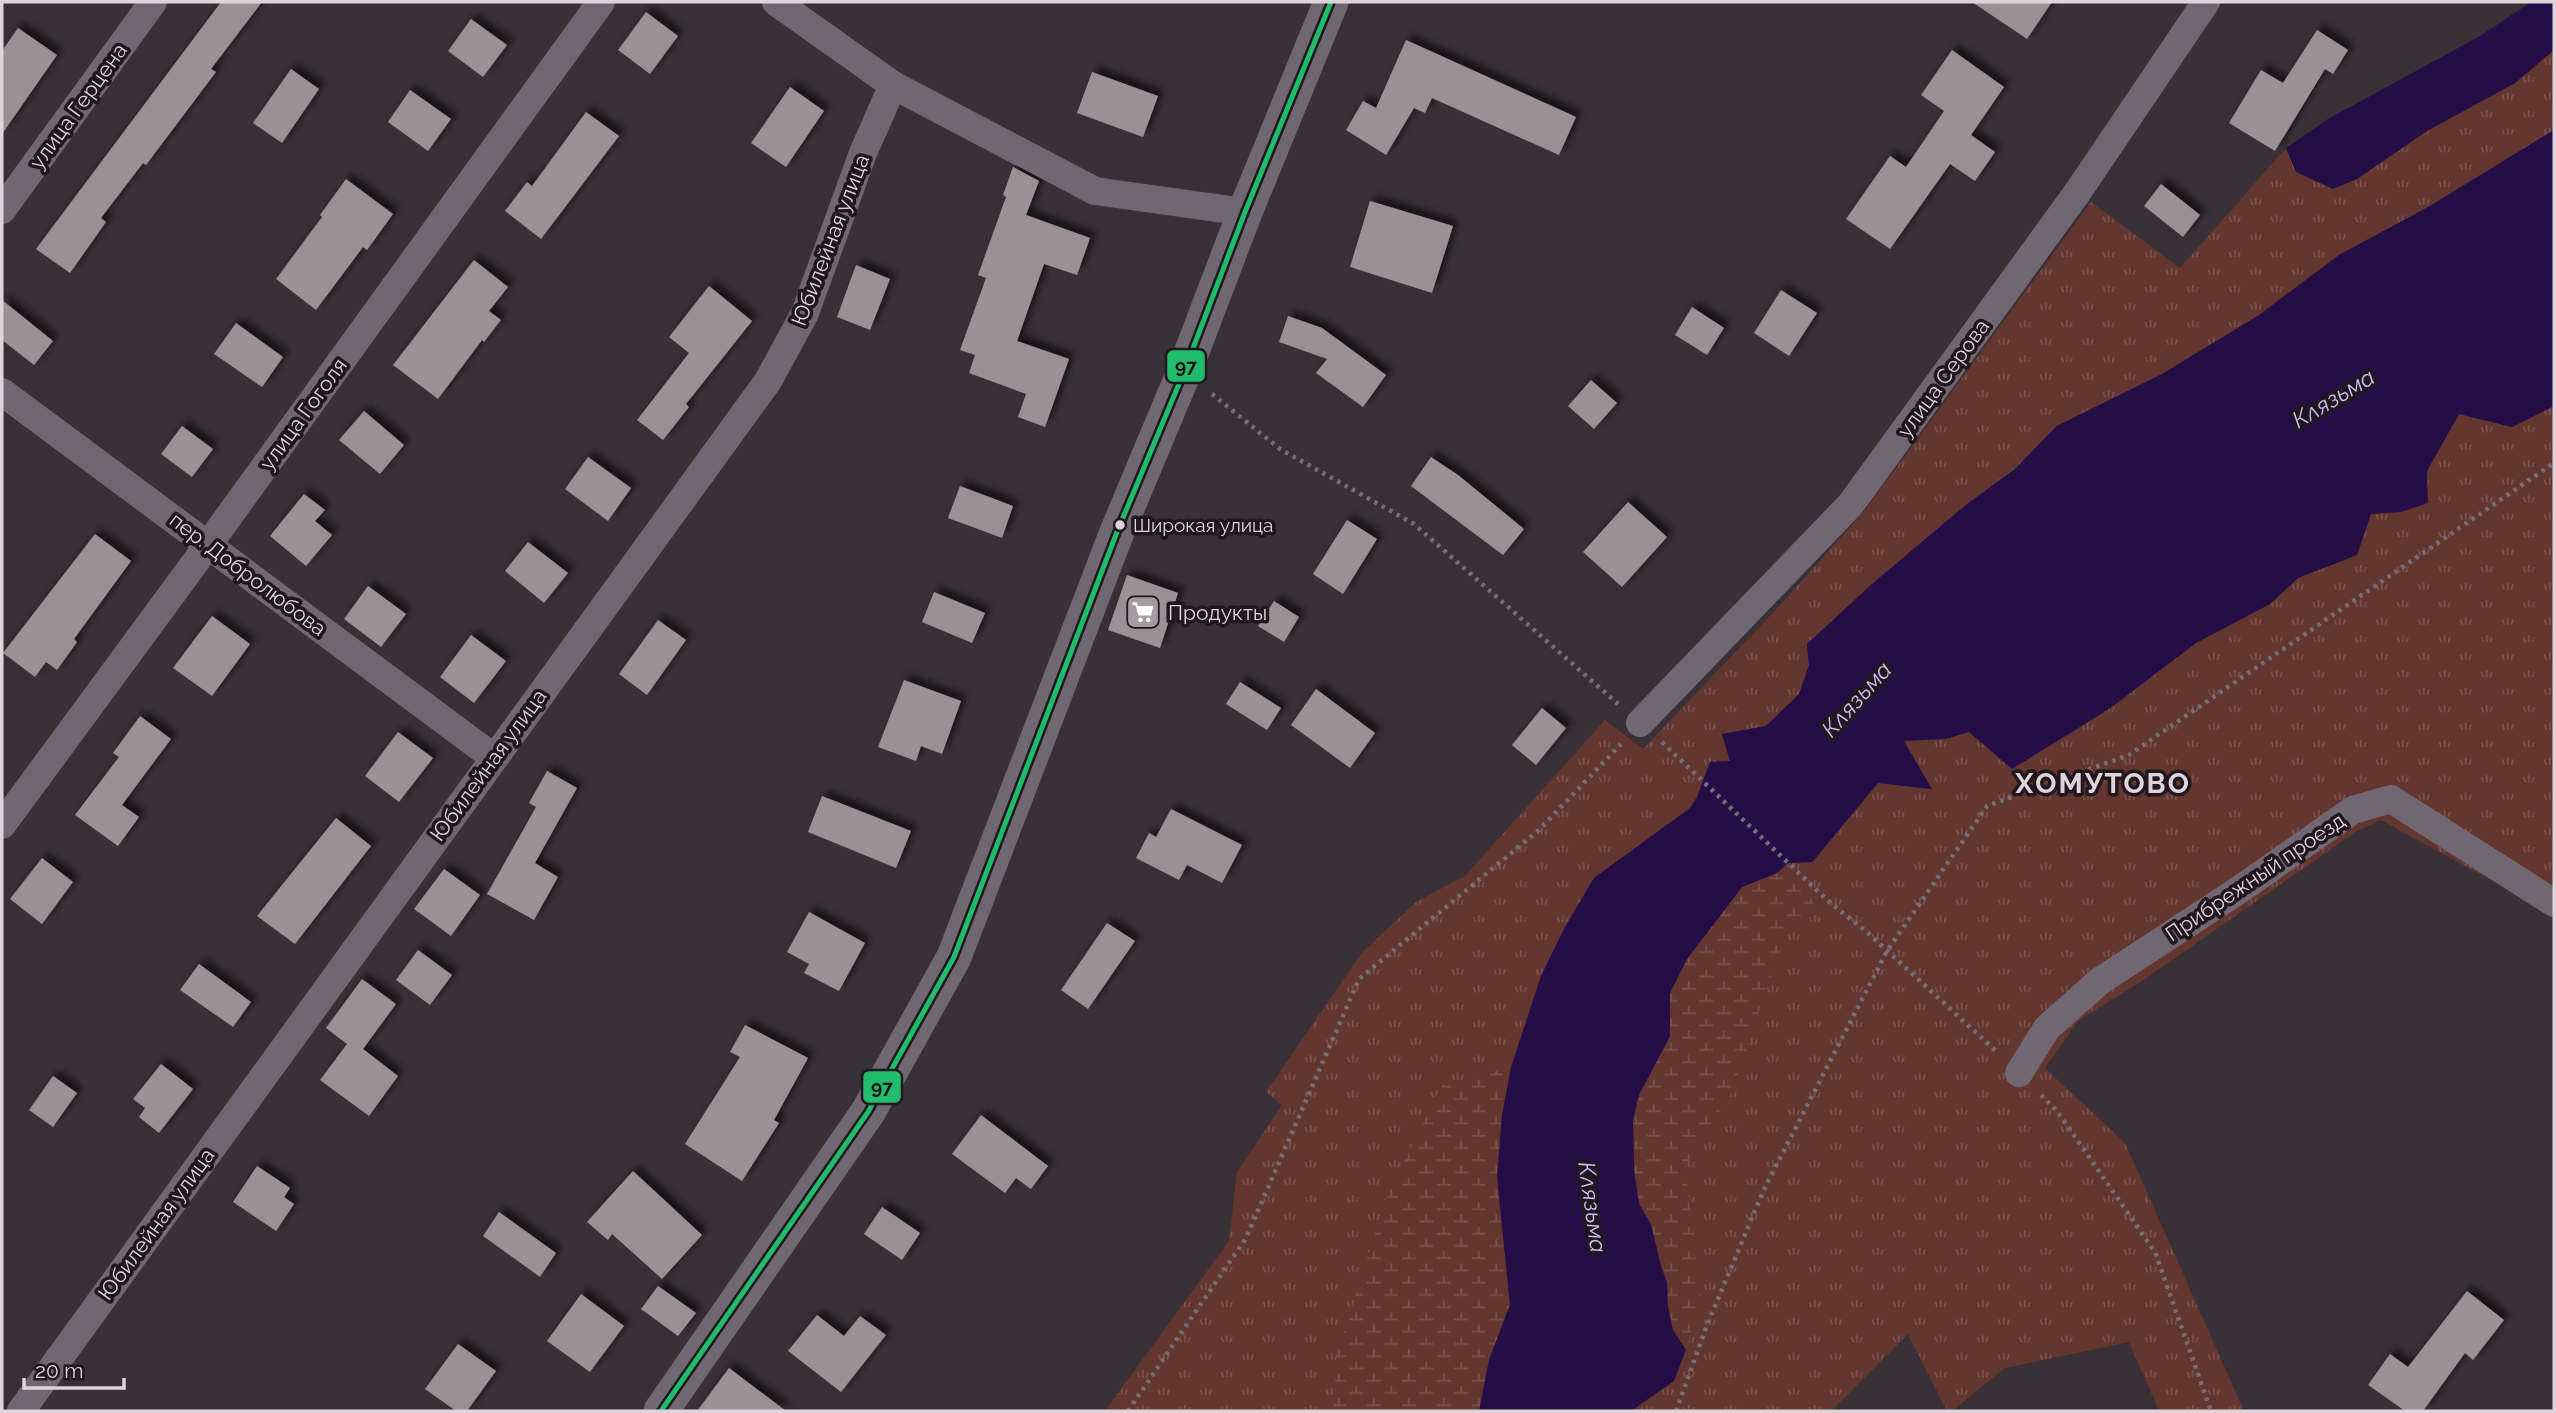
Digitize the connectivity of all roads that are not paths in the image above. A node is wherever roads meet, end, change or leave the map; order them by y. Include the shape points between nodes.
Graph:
1 (153, 2) edge
2 (601, 2) edge
3 (776, 2) edge
4 (1331, 2) edge
5 (2206, 2) edge
6 (893, 85) junction
7 (2, 210) edge
8 (1245, 212) junction
9 (2, 392) edge
10 (208, 545) junction
11 (1640, 723) road end
12 (493, 757) junction
13 (2, 825) edge
14 (2554, 903) edge
15 (2019, 1073) road end
16 (21, 1411) edge
17 (661, 1411) edge

1 - 7 street, улица Герцена
2 - 10 street, улица Гоголя
3 - 6 street
4 - 8 street
5 - 11 street, улица Серова via 2077,193 1851,504
6 - 8 street via 1095,191
6 - 12 street, Юбилейная улица via 863,153 805,313 768,381
8 - 17 street via 954,957 868,1112
9 - 10 street, пер. Добролюбова
10 - 12 street, пер. Добролюбова
10 - 13 street, улица Гоголя
12 - 16 street, Юбилейная улица
14 - 15 street, Прибрежный проезд via 2391,799 2353,810 2100,981 2047,1028

